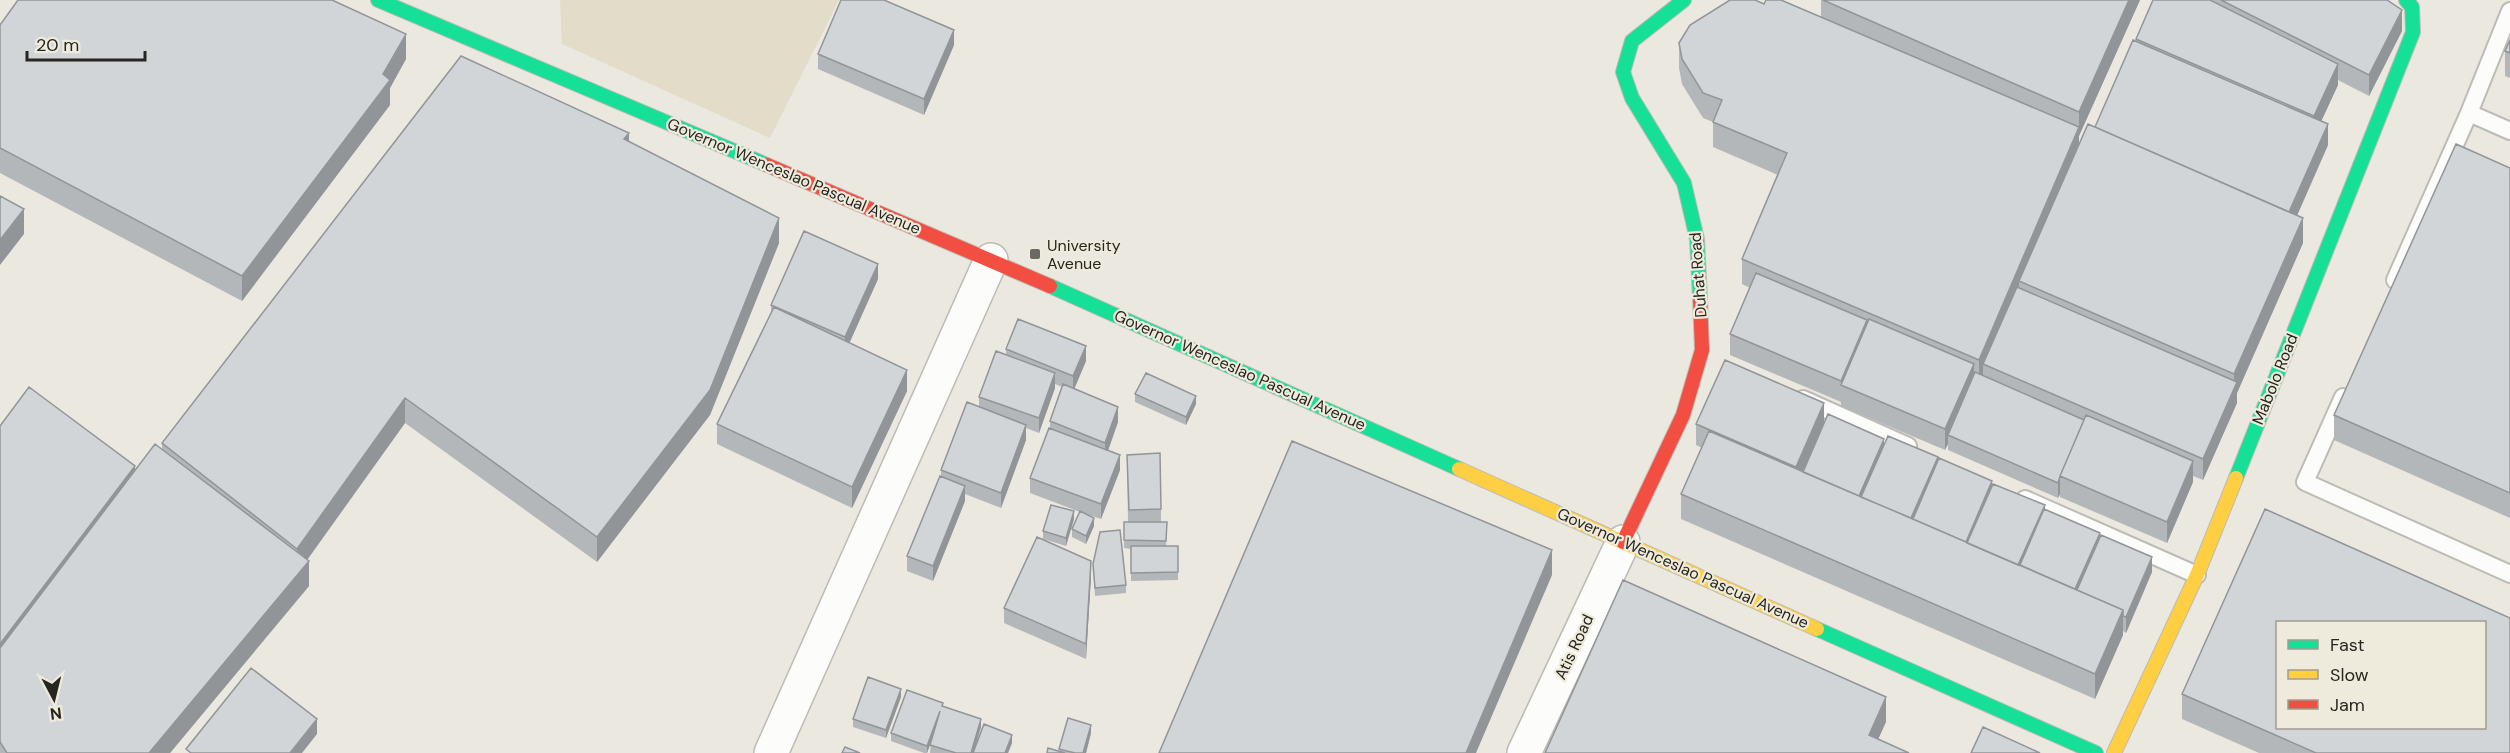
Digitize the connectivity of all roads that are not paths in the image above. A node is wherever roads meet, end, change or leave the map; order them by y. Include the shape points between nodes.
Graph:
1 (378, 0) edge
2 (1684, 0) edge
3 (2406, 0) edge
4 (2510, 11) edge
5 (2469, 113) junction
6 (2510, 131) edge
7 (991, 260) junction
8 (2387, 297) edge
9 (2349, 384) edge
10 (1788, 393) edge
11 (1928, 455) edge
12 (2014, 494) edge
13 (1623, 542) junction
14 (2510, 574) edge
15 (2197, 575) junction
16 (771, 753) edge
17 (1524, 753) edge
18 (2096, 753) edge
19 (2114, 753) edge

1 - 7 main road, Governor Wenceslao Pascual Avenue
2 - 13 main road, Duhat Road via 1632,41 1623,72 1632,98 1684,183 1697,239 1702,350 1683,415
3 - 15 main road, Mabolo Road via 2412,7 2413,32
4 - 5 lane
5 - 6 lane
5 - 8 lane
7 - 13 main road, Governor Wenceslao Pascual Avenue
7 - 16 street
9 - 14 lane via 2305,482
10 - 11 lane
12 - 15 lane
13 - 17 street, Atis Road
13 - 18 main road, Governor Wenceslao Pascual Avenue
15 - 19 main road, Mabolo Road

